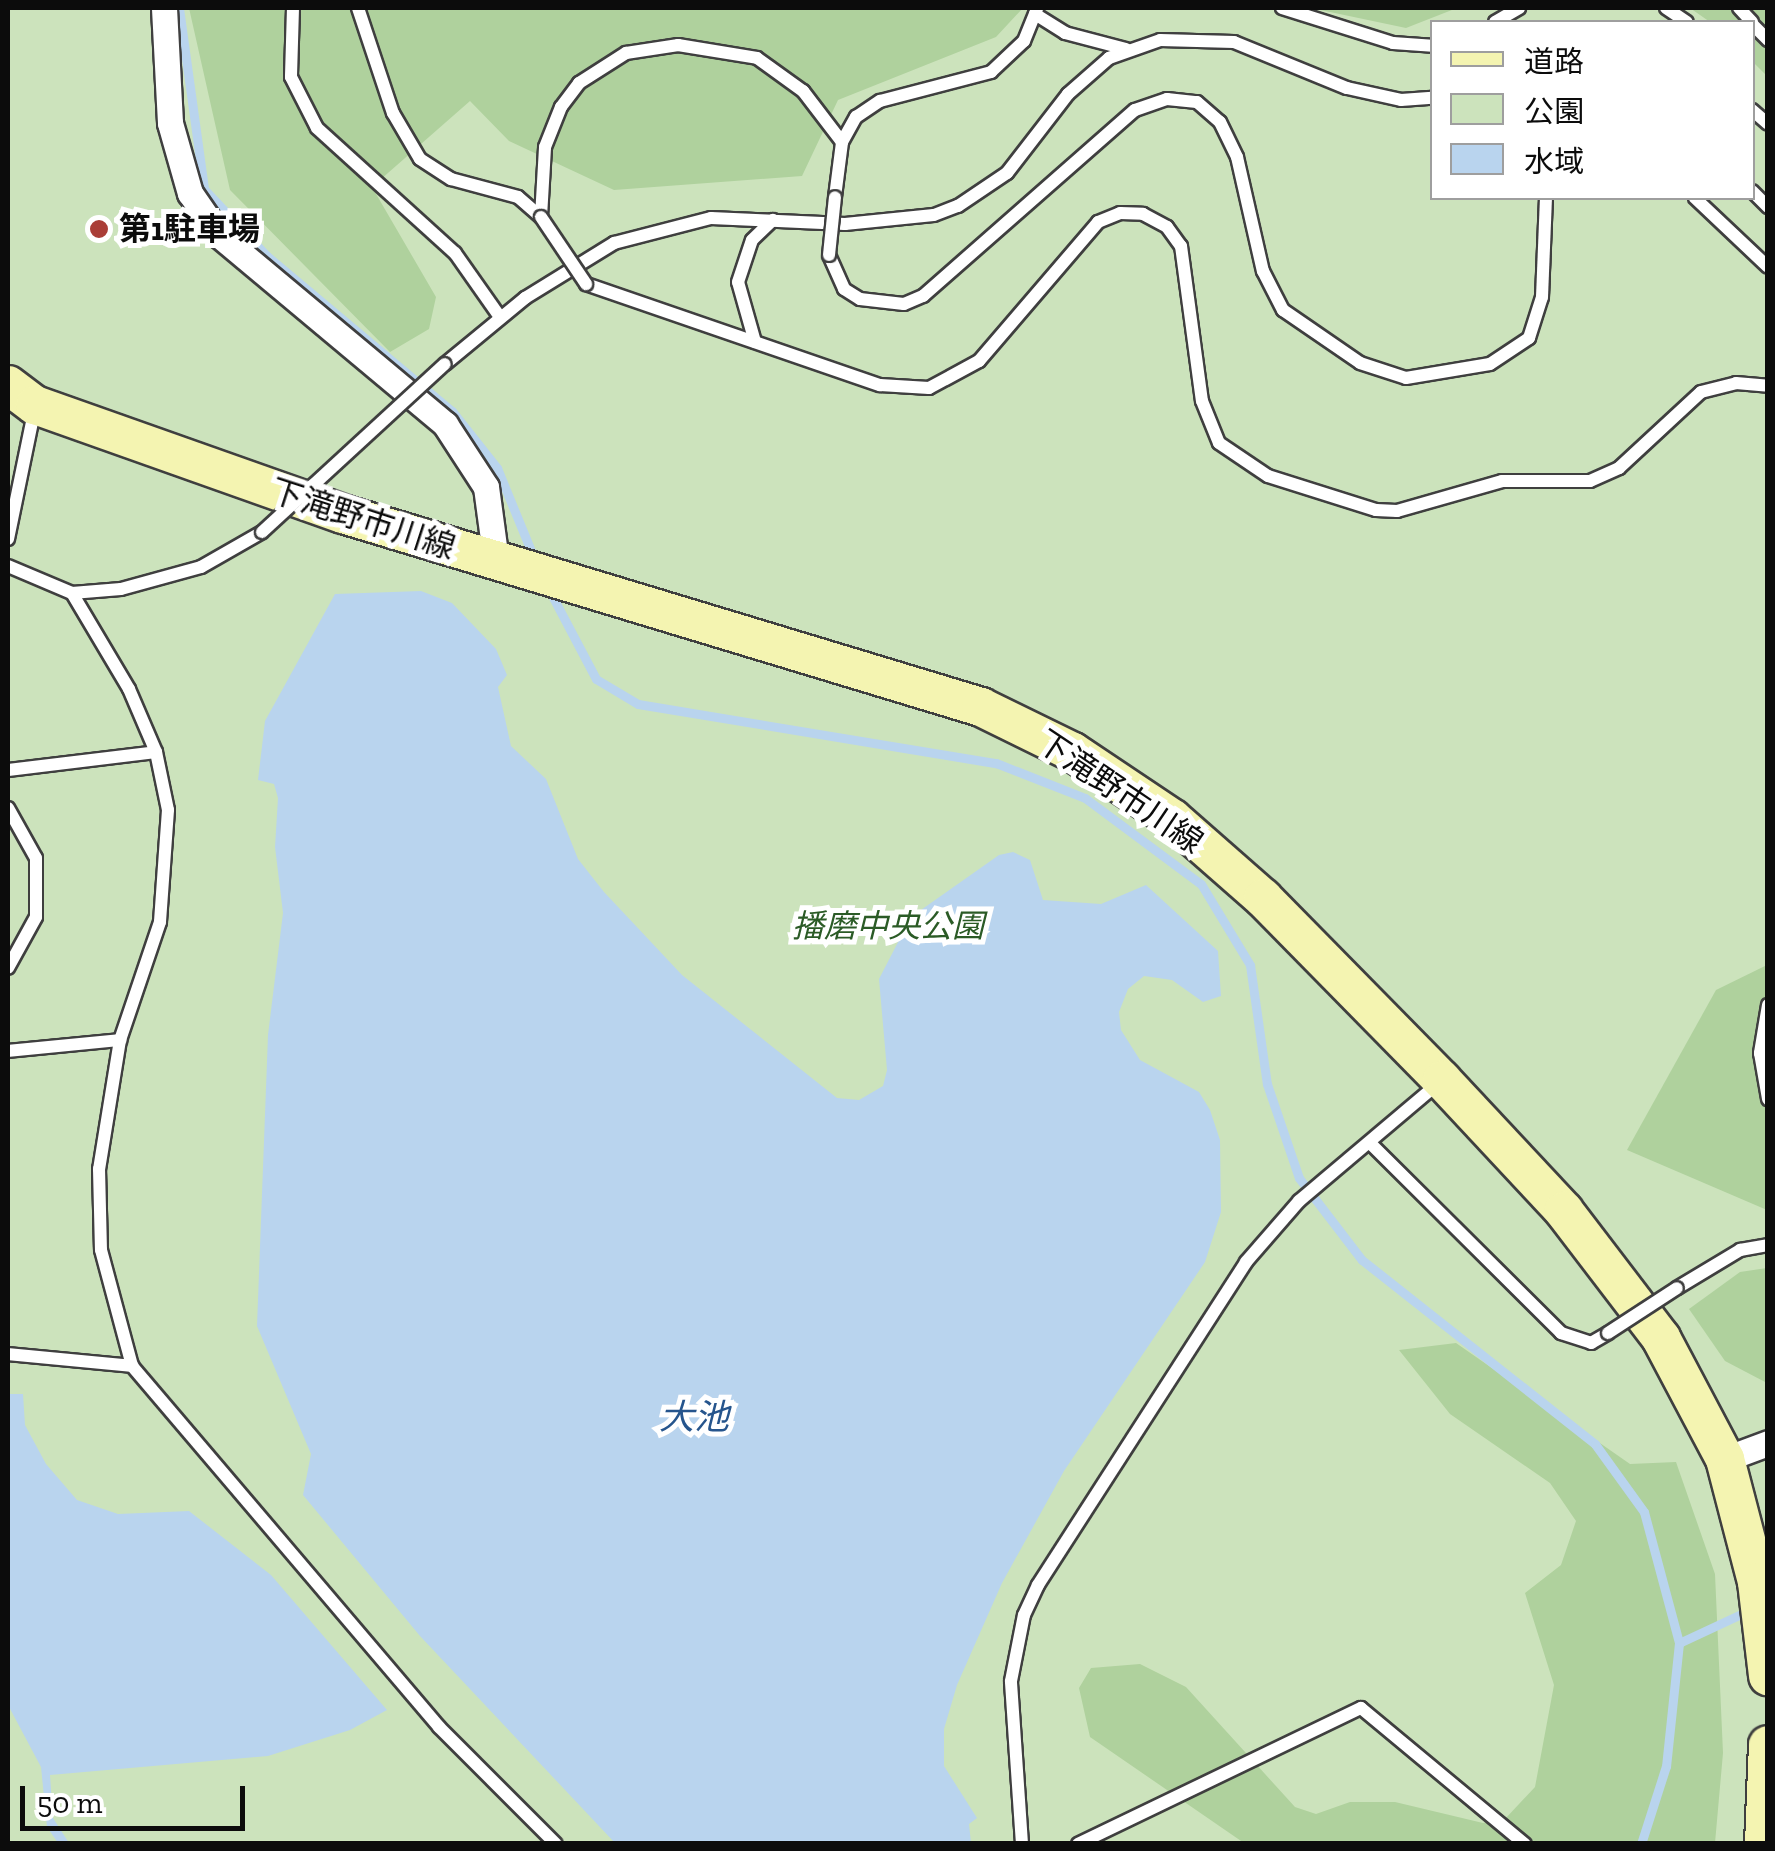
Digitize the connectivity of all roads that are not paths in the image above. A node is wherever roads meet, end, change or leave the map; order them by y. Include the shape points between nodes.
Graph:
1 (164, 8) edge
2 (294, 8) edge
3 (358, 8) edge
4 (1282, 8) edge
5 (1036, 10) edge
6 (1430, 46) edge
7 (1126, 49) junction
8 (1430, 98) edge
9 (842, 142) junction
10 (1546, 200) edge
11 (1697, 200) edge
12 (541, 218) junction
13 (772, 220) junction
14 (1768, 267) edge
15 (500, 317) junction
16 (755, 342) junction
17 (1768, 386) edge
18 (21, 395) edge
19 (8, 540) edge
20 (496, 562) junction
21 (8, 566) edge
22 (72, 593) junction
23 (156, 752) junction
24 (8, 770) edge
25 (8, 808) edge
26 (8, 968) edge
27 (1768, 1006) edge
28 (120, 1040) junction
29 (8, 1052) edge
30 (1442, 1080) junction
31 (1768, 1098) edge
32 (1372, 1145) junction
33 (1768, 1245) edge
34 (8, 1354) edge
35 (132, 1366) junction
36 (1768, 1443) edge
37 (1724, 1459) junction
38 (1768, 1676) edge
39 (1768, 1746) edge
40 (556, 1844) edge
41 (1022, 1844) edge
42 (1078, 1844) edge
43 (1525, 1844) edge
44 (1764, 1844) edge

1 - 20 street via 170,122 190,193 220,235 445,424 486,487
2 - 15 lane via 291,77 317,128 455,253
3 - 12 lane via 393,113 420,159 451,179 518,197
4 - 6 lane via 1379,39
5 - 7 lane via 1064,33
5 - 9 lane via 1024,41 991,72 880,101 856,117
7 - 8 lane via 1182,36 1234,42 1347,88 1400,100
7 - 13 lane via 1068,94 1007,174 958,206 892,221
9 - 10 lane, bridge via 829,255 844,289 878,305 913,300 1134,110 1167,99 1197,102 1230,139 1263,271 1283,310 1360,363 1406,378 1490,364 1529,338 1542,297
9 - 12 lane via 803,91 757,58 678,45 626,53 578,82 561,107 545,148
11 - 14 lane
12 - 16 lane, bridge via 586,284
13 - 15 lane via 711,218 614,243
13 - 16 lane via 752,240 738,282
15 - 22 lane, bridge via 262,532 157,583
16 - 17 lane via 880,385 910,390 946,384 979,361 1098,222 1131,212 1167,227 1180,246 1202,401 1219,443 1268,476 1376,510 1407,508 1502,481 1590,481 1619,468 1701,392 1736,383
18 - 19 lane
18 - 20 main road, 下滝野市川線
20 - 30 main road, 下滝野市川線 via 981,707 1073,752 1174,819 1263,898
21 - 22 lane
22 - 23 lane via 129,689
23 - 24 lane
23 - 28 lane via 168,810 167,885
25 - 26 lane via 36,858 36,917
27 - 31 lane via 1760,1052
28 - 29 lane
28 - 35 lane via 99,1169 99,1218 108,1288
30 - 32 lane
30 - 37 main road, 下滝野市川線 via 1564,1211 1661,1338
32 - 33 lane, bridge via 1560,1333 1591,1343 1740,1250
32 - 41 lane via 1298,1201 1246,1262 1038,1584 1024,1615 1012,1681
34 - 35 lane
35 - 40 lane via 439,1728
36 - 37 street
37 - 38 main road, 下滝野市川線 via 1757,1582
39 - 44 main road
42 - 43 lane via 1361,1708

